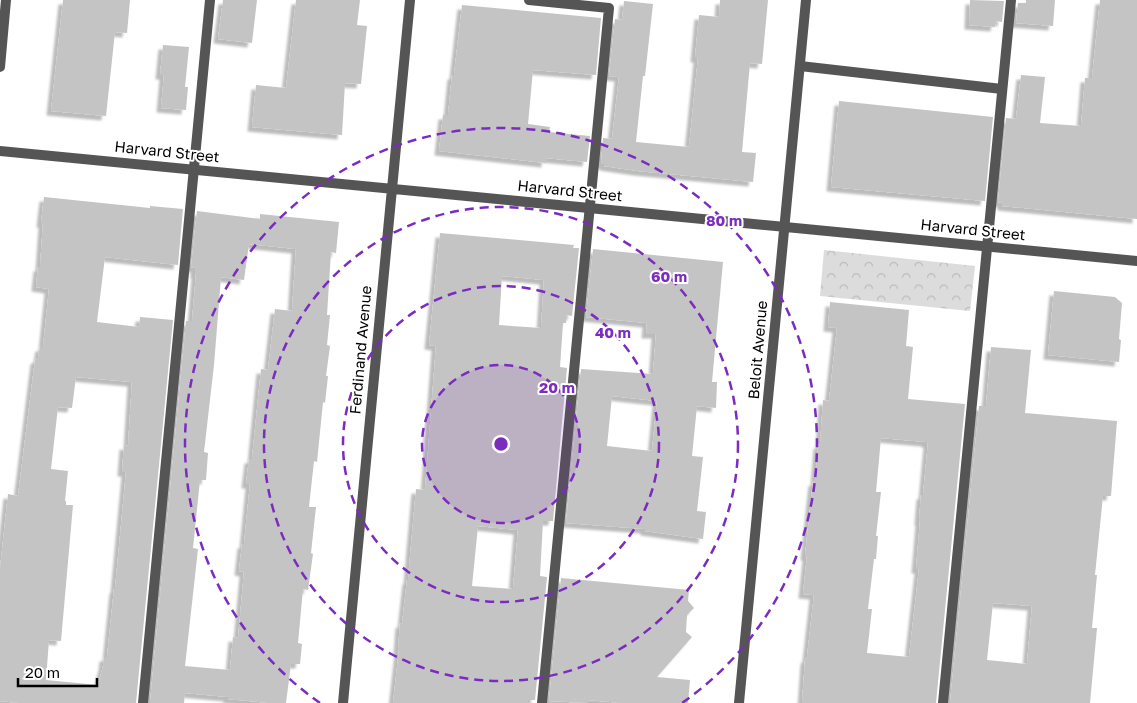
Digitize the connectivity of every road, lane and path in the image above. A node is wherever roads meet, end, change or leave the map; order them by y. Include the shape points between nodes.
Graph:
1 (6, 0) edge
2 (210, 0) edge
3 (410, 0) edge
4 (529, 0) edge
5 (806, 0) edge
6 (1011, 0) edge
7 (800, 66) junction
8 (0, 67) edge
9 (1002, 89) junction
10 (0, 151) edge
11 (194, 170) junction
12 (392, 189) junction
13 (590, 208) junction
14 (785, 227) junction
15 (987, 246) junction
16 (1137, 261) edge
17 (143, 703) edge
18 (343, 703) edge
19 (542, 703) edge
20 (740, 703) edge
21 (943, 703) edge

1 - 8 street
2 - 11 street
3 - 12 street, Ferdinand Avenue
4 - 13 street via 609,8
5 - 7 street, Beloit Avenue
6 - 9 street
7 - 9 street
7 - 14 street, Beloit Avenue
9 - 15 street
10 - 11 street, Harvard Street
11 - 12 street, Harvard Street
11 - 17 street
12 - 13 street, Harvard Street
12 - 18 street, Ferdinand Avenue
13 - 14 street, Harvard Street
13 - 19 street
14 - 15 street, Harvard Street
14 - 20 street, Beloit Avenue
15 - 16 street, Harvard Street
15 - 21 street

